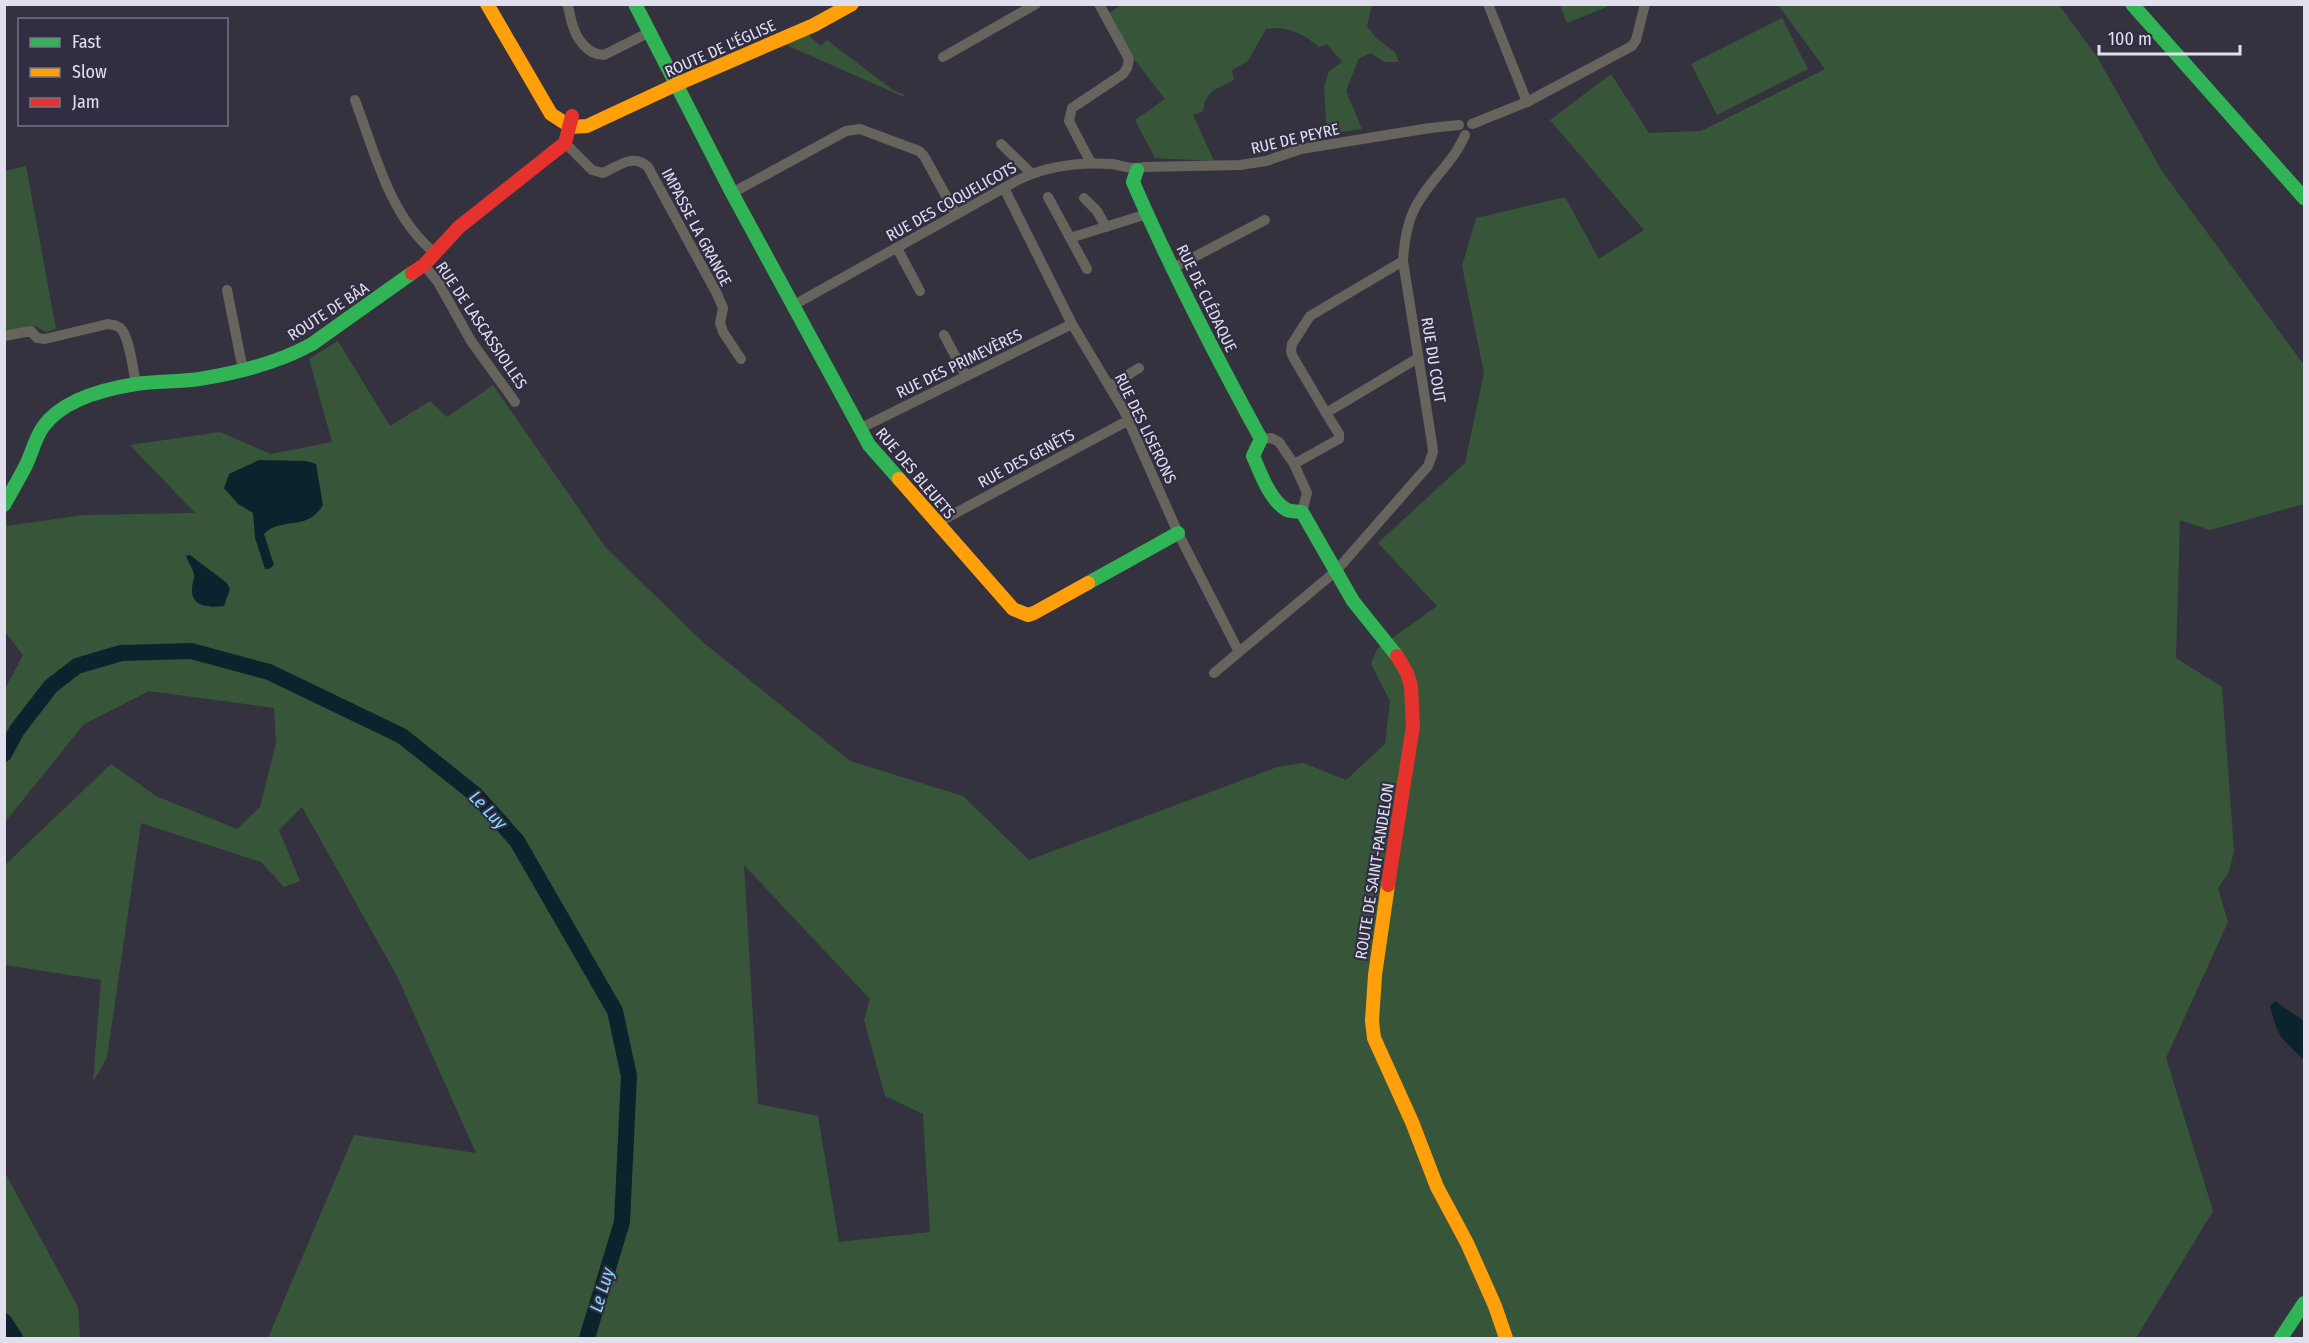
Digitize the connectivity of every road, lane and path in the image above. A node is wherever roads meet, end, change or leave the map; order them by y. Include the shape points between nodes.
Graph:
1 (487, 4) edge
2 (567, 4) edge
3 (635, 4) edge
4 (852, 4) edge
5 (1036, 4) edge
6 (1099, 4) edge
7 (1488, 4) edge
8 (1645, 4) edge
9 (2132, 4) edge
10 (650, 32) junction
11 (943, 57) dead end
12 (675, 85) junction
13 (355, 100) dead end
14 (1527, 102) junction
15 (571, 121) junction
16 (1462, 130) junction
17 (564, 143) junction
18 (1001, 144) dead end
19 (1091, 164) junction
20 (1137, 170) junction
21 (1031, 173) junction
22 (1004, 188) junction
23 (732, 193) junction
24 (1048, 197) dead end
25 (1084, 198) dead end
26 (2304, 198) edge
27 (956, 214) junction
28 (1147, 214) junction
29 (1266, 220) dead end
30 (1106, 227) junction
31 (1070, 238) junction
32 (897, 248) junction
33 (435, 253) junction
34 (1403, 261) junction
35 (423, 265) junction
36 (1173, 268) junction
37 (1087, 269) dead end
38 (227, 290) dead end
39 (920, 291) dead end
40 (792, 306) junction
41 (1072, 324) junction
42 (944, 335) dead end
43 (4, 336) edge
44 (1418, 358) junction
45 (741, 359) dead end
46 (1139, 368) dead end
47 (243, 370) junction
48 (966, 376) junction
49 (136, 384) junction
50 (1110, 386) junction
51 (516, 402) dead end
52 (1326, 413) junction
53 (1129, 420) junction
54 (859, 429) junction
55 (1261, 439) junction
56 (1294, 464) junction
57 (4, 505) edge
58 (1302, 512) junction
59 (937, 523) junction
60 (1178, 533) junction
61 (1336, 572) junction
62 (1239, 652) junction
63 (1214, 673) dead end
64 (2304, 1303) edge
65 (1506, 1338) edge
66 (2281, 1338) edge

1 - 15 street via 551,114
2 - 10 street via 581,42 597,55
3 - 10 street, RUE DES BLEUETS
4 - 12 street, ROUTE DE L'ÉGLISE via 814,25
5 - 11 street
6 - 19 street via 1129,59 1123,74 1072,108 1069,121
7 - 14 street
8 - 14 street, RUE DE PEYRE via 1632,46
9 - 26 street
10 - 12 street, RUE DES BLEUETS
12 - 15 street, ROUTE DE L'ÉGLISE via 587,126
12 - 23 street, RUE DES BLEUETS
13 - 33 street via 399,210
14 - 16 street, RUE DE PEYRE via 1472,124 1464,121
15 - 17 street
16 - 20 street, RUE DE PEYRE via 1430,128 1301,149 1240,165 1153,166
16 - 34 street, RUE DU COUT via 1458,149 1412,213
17 - 33 street via 459,227
17 - 45 street, IMPASSE LA GRANGE via 592,170 603,173 634,159 648,167 717,294 723,308 723,332
18 - 21 street
19 - 20 street, RUE DES COQUELICOTS
19 - 21 street, RUE DES COQUELICOTS via 1044,168
20 - 28 street, RUE DE CLÉDAQUE via 1133,182
21 - 22 street, RUE DES COQUELICOTS
22 - 27 street, RUE DES COQUELICOTS
22 - 41 street, RUE DES LISERONS
23 - 27 street via 846,131 860,129 919,151
23 - 40 street, RUE DES BLEUETS
24 - 31 street
25 - 30 street
27 - 32 street, RUE DES COQUELICOTS
28 - 30 street
28 - 36 street, RUE DE CLÉDAQUE
29 - 36 street
30 - 31 street
31 - 37 street
32 - 39 street
32 - 40 street, RUE DES COQUELICOTS
33 - 35 street
34 - 44 street, RUE DU COUT
34 - 52 street via 1310,316 1292,345 1293,357
35 - 47 street, ROUTE DE BÂA via 312,344
35 - 51 street, RUE DE LASCASSIOLLES
36 - 55 street, RUE DE CLÉDAQUE
38 - 47 street
40 - 54 street, RUE DES BLEUETS
41 - 48 street, RUE DES PRIMEVÈRES
41 - 50 street, RUE DES LISERONS
42 - 48 street
43 - 49 street via 31,331 37,338 45,339 108,324 117,326 126,339
44 - 52 street
44 - 61 street, RUE DU COUT via 1432,460
46 - 50 street
47 - 49 street, ROUTE DE BÂA via 198,379
48 - 54 street, RUE DES PRIMEVÈRES
49 - 57 street, ROUTE DE BÂA via 83,399 57,412 42,428
50 - 53 street, RUE DES LISERONS
52 - 56 street via 1340,439
53 - 59 street, RUE DES GENÊTS
53 - 60 street, RUE DES LISERONS
54 - 59 street, RUE DES BLEUETS
55 - 56 street via 1279,442
55 - 58 street via 1253,456 1256,464 1280,504 1287,510
56 - 58 street via 1307,493
58 - 61 street
59 - 60 street, RUE DES BLEUETS via 1013,609 1028,615
60 - 62 street, RUE DES LISERONS
61 - 62 street
61 - 65 street, ROUTE DE SAINT-PANDELON via 1361,613 1404,663 1413,692 1413,726 1375,975 1374,1038
62 - 63 street
64 - 66 street

